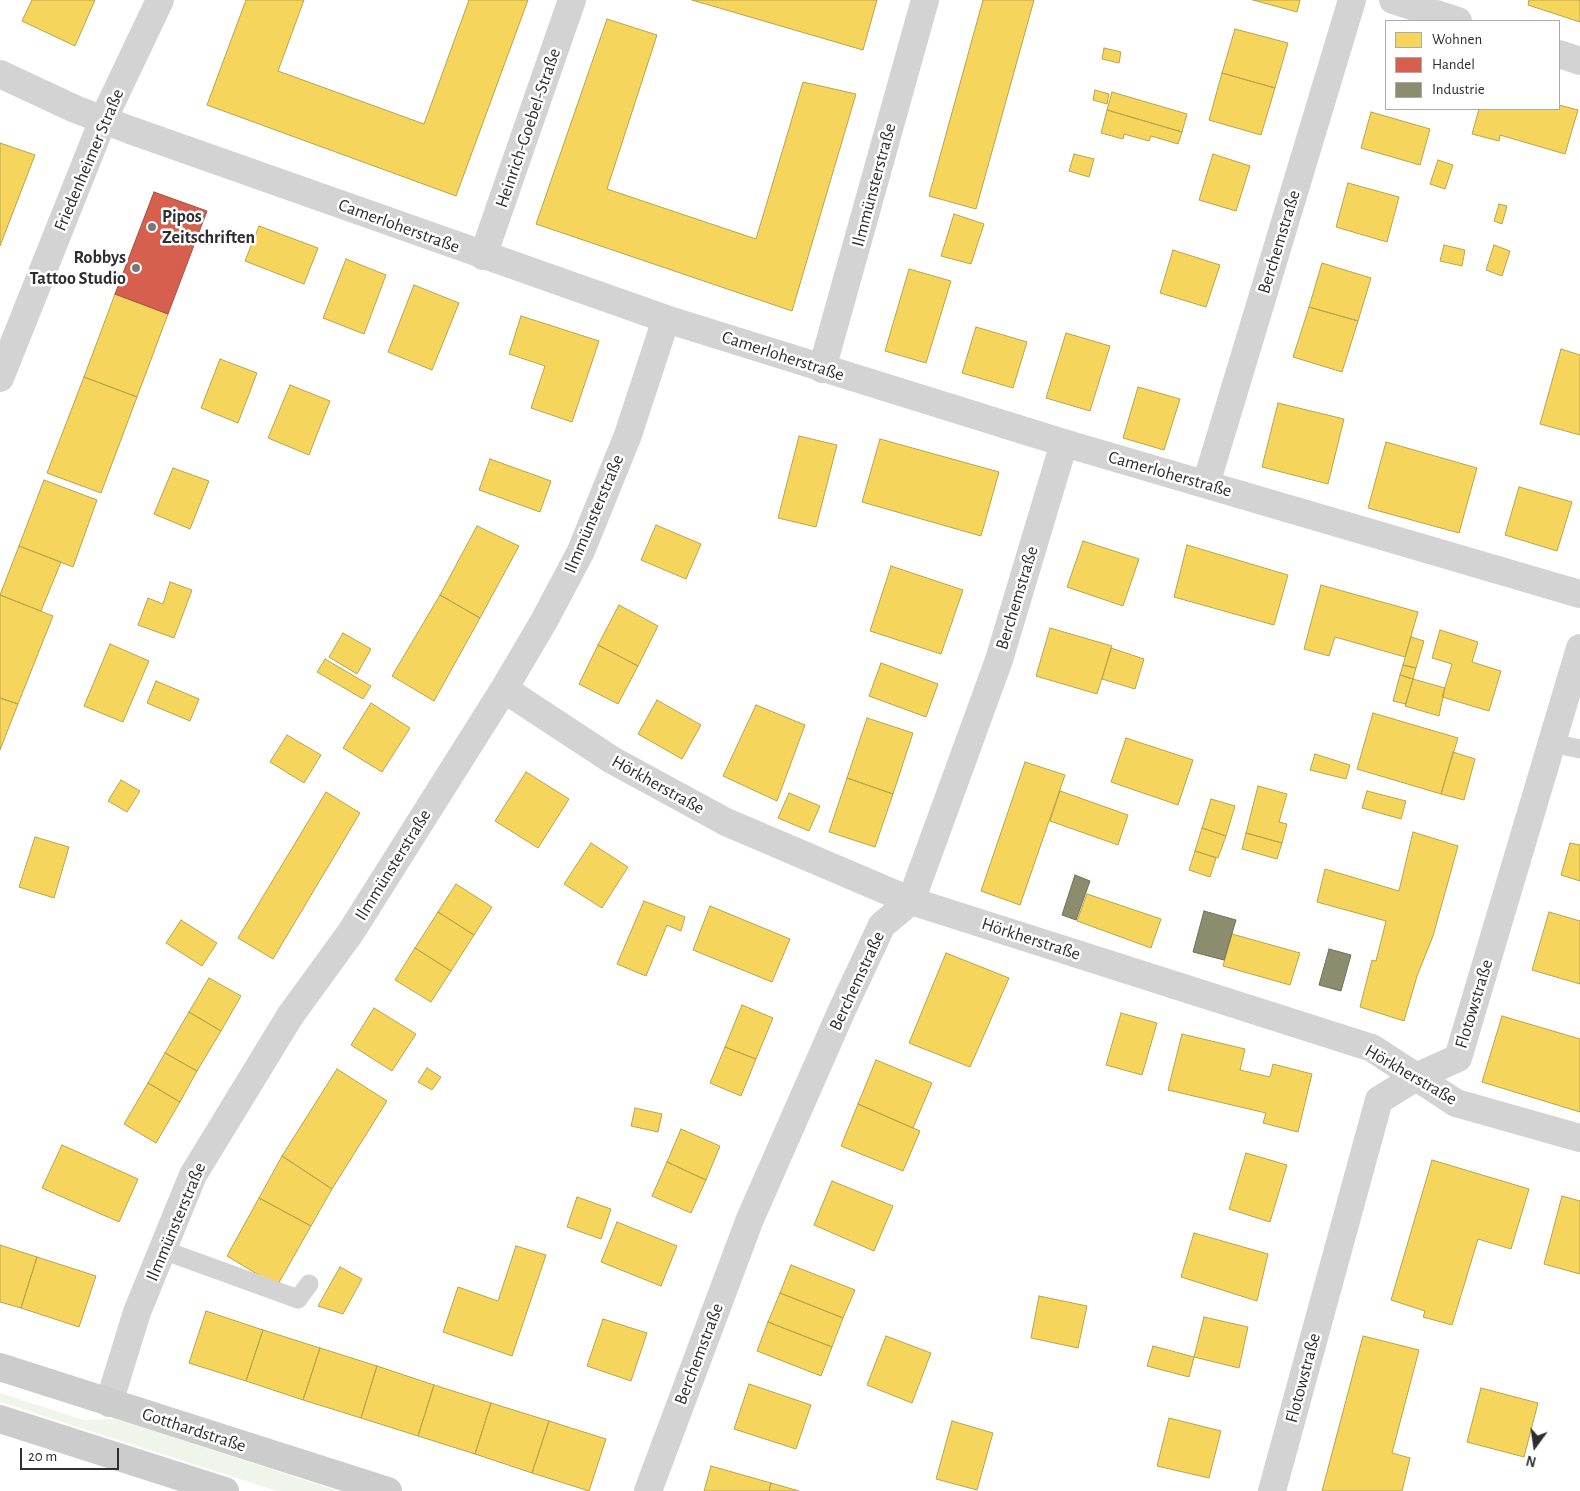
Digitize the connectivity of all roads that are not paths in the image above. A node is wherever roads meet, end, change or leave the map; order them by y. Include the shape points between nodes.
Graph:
1 (160, 0) edge
2 (572, 0) edge
3 (925, 0) edge
4 (1352, 0) edge
5 (1393, 0) edge
6 (1455, 20) edge
7 (1560, 54) edge
8 (1580, 61) edge
9 (0, 74) edge
10 (103, 120) junction
11 (483, 256) junction
12 (666, 319) junction
13 (822, 369) junction
14 (0, 378) edge
15 (1064, 444) junction
16 (1206, 484) junction
17 (1580, 594) edge
18 (1580, 648) edge
19 (504, 689) junction
20 (1552, 743) junction
21 (1580, 749) edge
22 (911, 901) junction
23 (1416, 1077) junction
24 (1580, 1138) edge
25 (163, 1250) junction
26 (309, 1284) dead end
27 (0, 1367) edge
28 (109, 1403) junction
29 (0, 1419) edge
30 (226, 1491) edge
31 (388, 1491) edge
32 (648, 1491) edge
33 (1272, 1491) edge

1 - 10 street, Friedenheimer Straße
2 - 11 street, Heinrich-Goebel-Straße
3 - 13 street, Ilmmünsterstraße
4 - 16 street, Berchemstraße
5 - 6 street
7 - 8 street
9 - 10 street, Camerloherstraße
10 - 11 street, Camerloherstraße
10 - 14 street, Friedenheimer Straße
11 - 12 street, Camerloherstraße
12 - 13 street, Camerloherstraße
12 - 19 street, Ilmmünsterstraße via 628,435 581,551
13 - 15 street, Camerloherstraße
15 - 16 street, Camerloherstraße
15 - 22 street, Berchemstraße via 999,660
16 - 17 street, Camerloherstraße
18 - 20 street, Flotowstraße
19 - 22 street, Hörkherstraße via 612,760 726,822
19 - 25 street, Ilmmünsterstraße via 351,932 290,1016 192,1175
20 - 21 lane
20 - 23 street, Flotowstraße via 1458,1058
22 - 23 street, Hörkherstraße via 1372,1048
22 - 32 street, Berchemstraße via 882,925 842,1010 750,1219
23 - 24 street, Hörkherstraße via 1456,1103
23 - 33 street, Flotowstraße via 1378,1100
25 - 26 lane via 298,1299
25 - 28 street, Ilmmünsterstraße via 137,1312
27 - 28 main road, Gotthardstraße
28 - 31 main road, Gotthardstraße
29 - 30 main road

